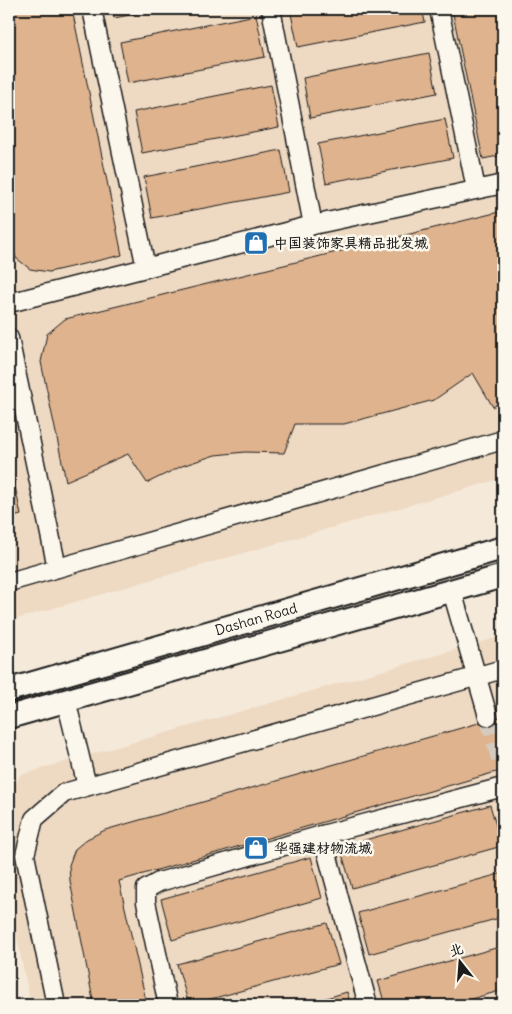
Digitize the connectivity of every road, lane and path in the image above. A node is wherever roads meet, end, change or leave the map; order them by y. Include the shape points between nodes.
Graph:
1 (92, 9) edge
2 (271, 9) edge
3 (439, 9) edge
4 (503, 184) edge
5 (476, 190) junction
6 (313, 224) junction
7 (146, 268) junction
8 (9, 303) edge
9 (9, 338) edge
10 (503, 440) edge
11 (503, 548) edge
12 (57, 568) junction
13 (503, 576) edge
14 (9, 582) edge
15 (452, 591) junction
16 (503, 669) edge
17 (477, 676) junction
18 (9, 690) edge
19 (66, 700) junction
20 (488, 716) tunnel mouth
21 (9, 717) edge
22 (87, 786) junction
23 (503, 787) edge
24 (322, 835) junction
25 (56, 1005) edge
26 (168, 1005) edge
27 (368, 1005) edge

1 - 7 lane
2 - 6 lane
3 - 5 lane
4 - 5 lane
5 - 6 lane
6 - 7 lane
7 - 8 lane
9 - 12 lane
10 - 12 lane
11 - 18 main road, Dashan Road
12 - 14 lane
13 - 15 main road, Dashan Road
15 - 17 lane
15 - 19 main road, Dashan Road
16 - 17 lane
17 - 20 lane
17 - 22 lane
19 - 21 main road, Dashan Road
19 - 22 lane
22 - 25 lane via 64,793 34,819 25,855
23 - 24 lane
24 - 26 lane via 159,882 146,889
24 - 27 lane

